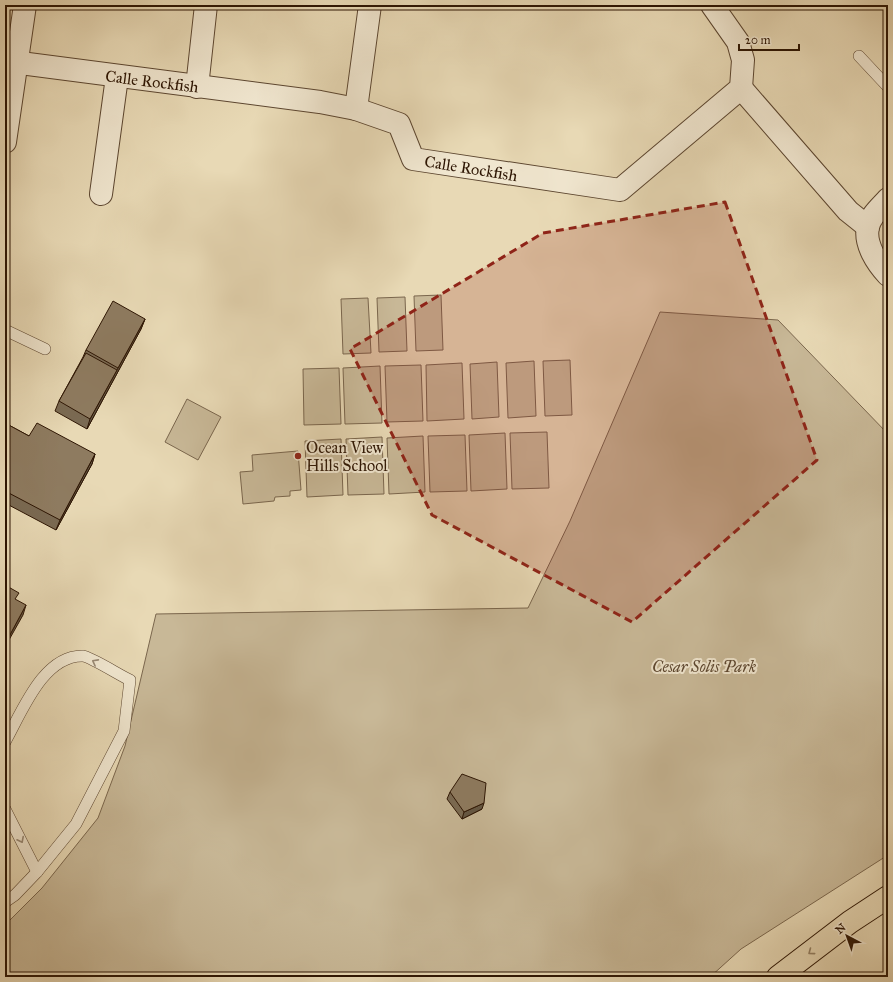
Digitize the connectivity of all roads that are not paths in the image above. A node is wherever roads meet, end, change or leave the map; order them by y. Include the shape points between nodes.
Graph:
1 (25, 5) edge
2 (206, 5) edge
3 (370, 5) edge
4 (712, 5) edge
5 (859, 56) dead end
6 (11, 62) edge
7 (117, 77) junction
8 (198, 87) junction
9 (888, 87) edge
10 (741, 88) junction
11 (356, 109) junction
12 (5, 142) edge
13 (101, 194) dead end
14 (888, 199) edge
15 (868, 227) junction
16 (888, 275) edge
17 (5, 330) edge
18 (45, 348) dead end
19 (5, 742) edge
20 (5, 808) edge
21 (37, 872) junction
22 (888, 896) edge
23 (5, 902) edge
24 (778, 977) edge

1 - 6 street
2 - 8 street
3 - 11 street
4 - 10 street via 738,42 743,60
5 - 9 lane
6 - 7 street, Calle Rockfish
6 - 12 street
7 - 8 street, Calle Rockfish
7 - 13 street
8 - 11 street, Calle Rockfish
10 - 11 street, Calle Rockfish via 620,190 413,159 399,124
10 - 15 street via 848,212
14 - 15 street via 874,214
15 - 16 street via 869,241 878,263
17 - 18 lane
21 -> 19 lane via 76,824 124,731 130,680 85,656 64,660 41,677
20 -> 21 lane
21 - 23 lane
22 -> 24 highway

